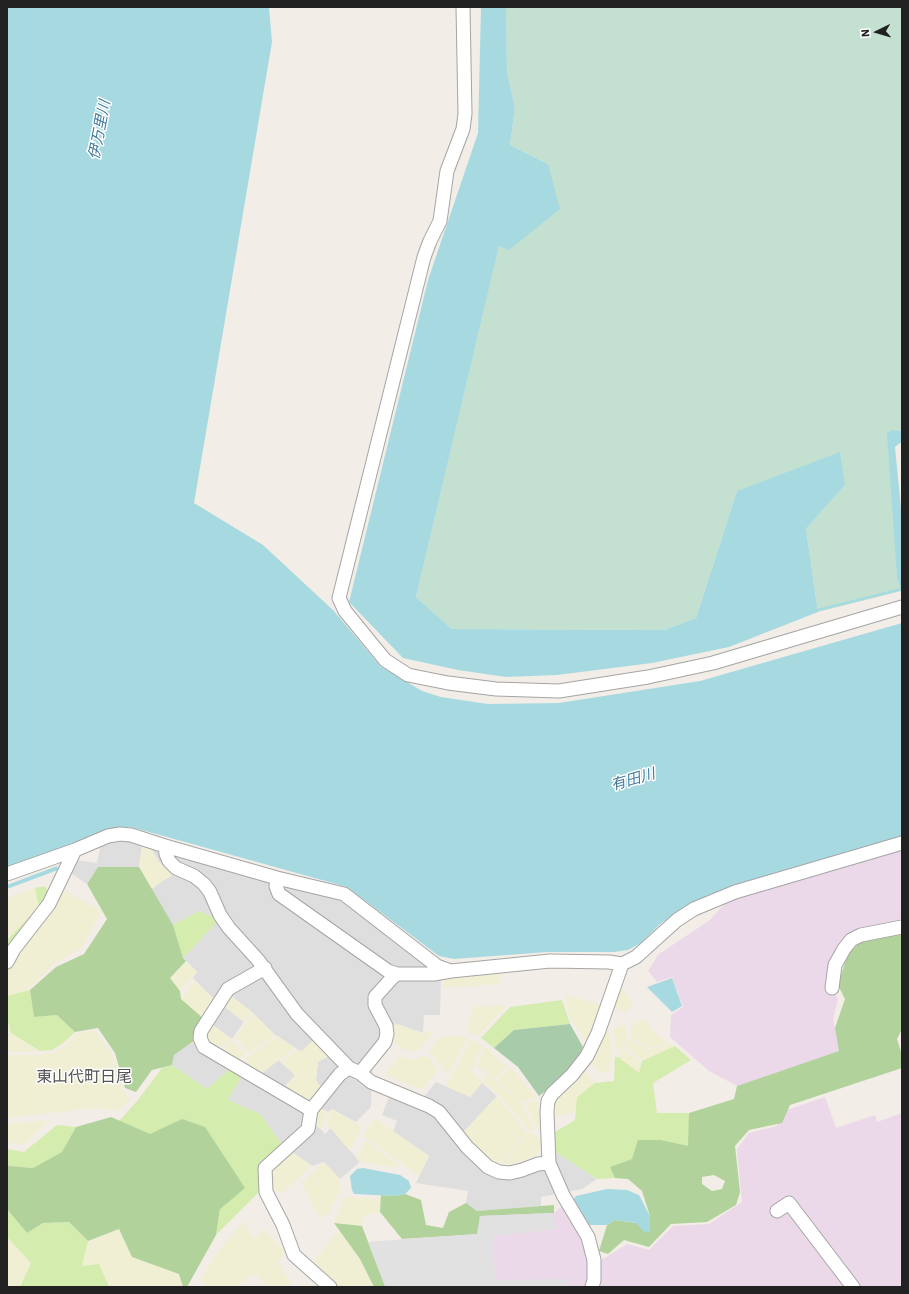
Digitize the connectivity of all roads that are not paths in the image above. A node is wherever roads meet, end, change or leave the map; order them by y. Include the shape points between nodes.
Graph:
1 (463, 7) edge
2 (902, 607) edge
3 (902, 843) edge
4 (166, 846) junction
5 (75, 850) junction
6 (7, 874) edge
7 (277, 878) junction
8 (902, 927) edge
9 (7, 962) edge
10 (622, 964) junction
11 (265, 968) junction
12 (451, 971) junction
13 (397, 974) junction
14 (832, 988) dead end
15 (355, 1070) junction
16 (311, 1110) junction
17 (548, 1163) junction
18 (778, 1211) dead end
19 (330, 1287) edge
20 (592, 1287) edge
21 (853, 1287) edge

1 - 2 street via 463,129 448,171 440,221 424,257 339,598 346,611 385,660 408,675 496,689 559,691 648,677 713,663
3 - 10 street via 735,892 694,909 636,957
4 - 5 street via 120,834 108,836
4 - 7 street
4 - 11 street via 169,861 176,868 204,884 229,928
5 - 6 street
5 - 9 street via 49,904
7 - 12 street via 344,894 437,966
7 - 13 street via 279,894 388,971
8 - 14 street via 861,935 851,940 836,965
10 - 12 street via 550,961
10 - 17 street via 598,1033 587,1056 548,1101
11 - 15 street via 297,1014
11 - 16 street via 228,989 201,1031 200,1038 204,1047
12 - 13 street via 434,974
13 - 15 street via 375,997 374,1005 386,1026 385,1042
15 - 16 street via 340,1074
15 - 17 street via 371,1082 438,1112 467,1148 488,1167 510,1173
16 - 19 street via 308,1129 265,1168 266,1192 294,1255
17 - 20 street via 563,1195 588,1236 594,1260
18 - 21 street via 789,1203

